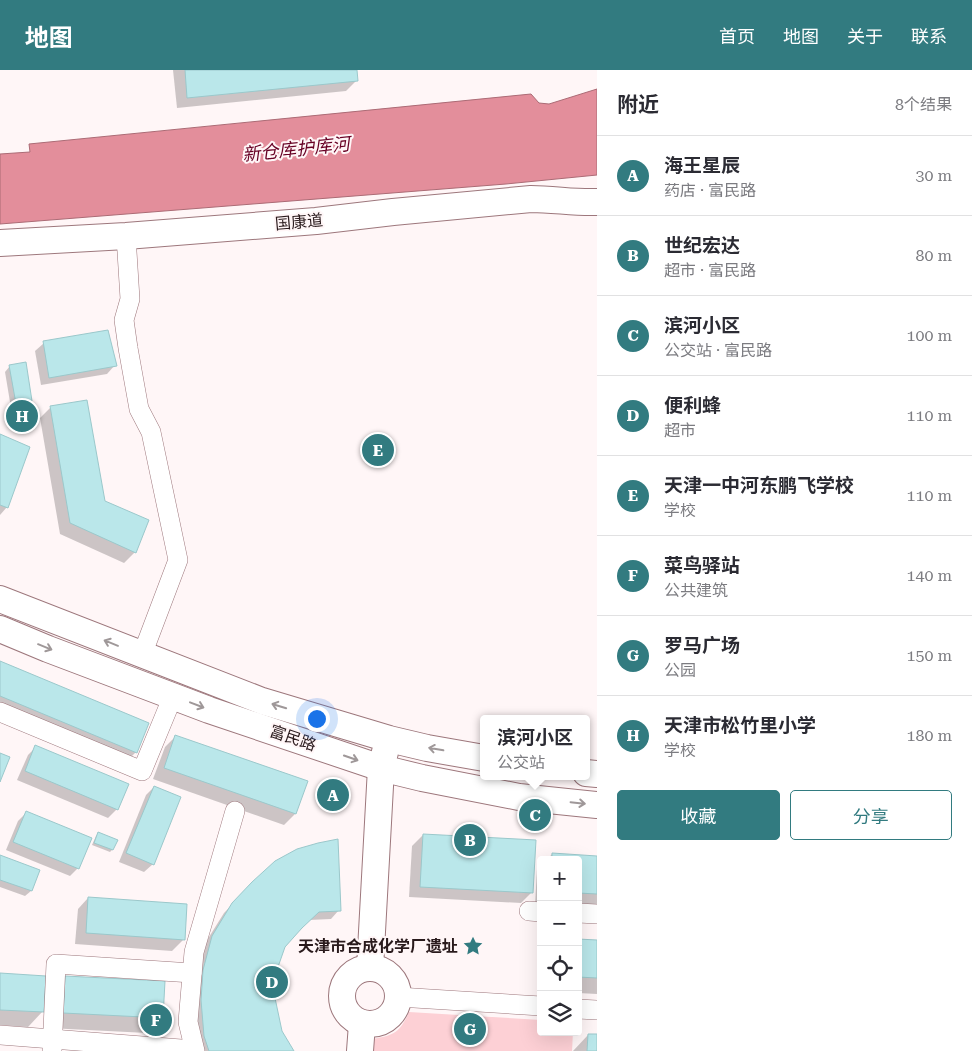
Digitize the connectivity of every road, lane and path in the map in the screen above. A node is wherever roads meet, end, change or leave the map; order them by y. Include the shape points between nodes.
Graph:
1 (597, 202) edge
2 (126, 236) junction
3 (0, 243) edge
4 (0, 599) edge
5 (0, 629) edge
6 (142, 655) junction
7 (173, 696) junction
8 (0, 712) edge
9 (389, 739) junction
10 (480, 757) edge
11 (381, 768) junction
12 (597, 805) edge
13 (235, 811) dead end
14 (582, 913) edge
15 (597, 914) edge
16 (370, 968) junction
17 (192, 973) junction
18 (398, 997) junction
19 (537, 1006) edge
20 (582, 1009) edge
21 (597, 1010) edge
22 (362, 1024) junction
23 (0, 1035) edge
24 (52, 1045) edge
25 (194, 1051) edge
26 (360, 1051) edge

1 - 2 main road, 国康道 via 532,199
2 - 3 main road, 国康道
2 - 6 street via 130,299 124,320 128,348 139,409 151,432 178,560
6 -> 4 main road, 富民路
5 -> 7 main road, 富民路
9 -> 6 main road, 富民路 via 262,701
7 - 8 street via 142,771
7 -> 11 main road, 富民路
10 -> 9 main road, 富民路
9 - 11 main road
11 -> 12 main road, 富民路 via 519,797
11 - 16 main road
13 - 17 street via 194,952
14 - 15 street
16 - 18 main road via 379,969 393,980
16 - 22 main road via 353,973 343,988 343,1006 347,1014
17 - 24 street via 56,964
17 - 25 street via 188,1022
18 - 19 street
18 - 22 main road via 397,1006 387,1019 371,1025
20 - 21 street
22 - 26 main road
23 - 24 street
24 - 25 street

